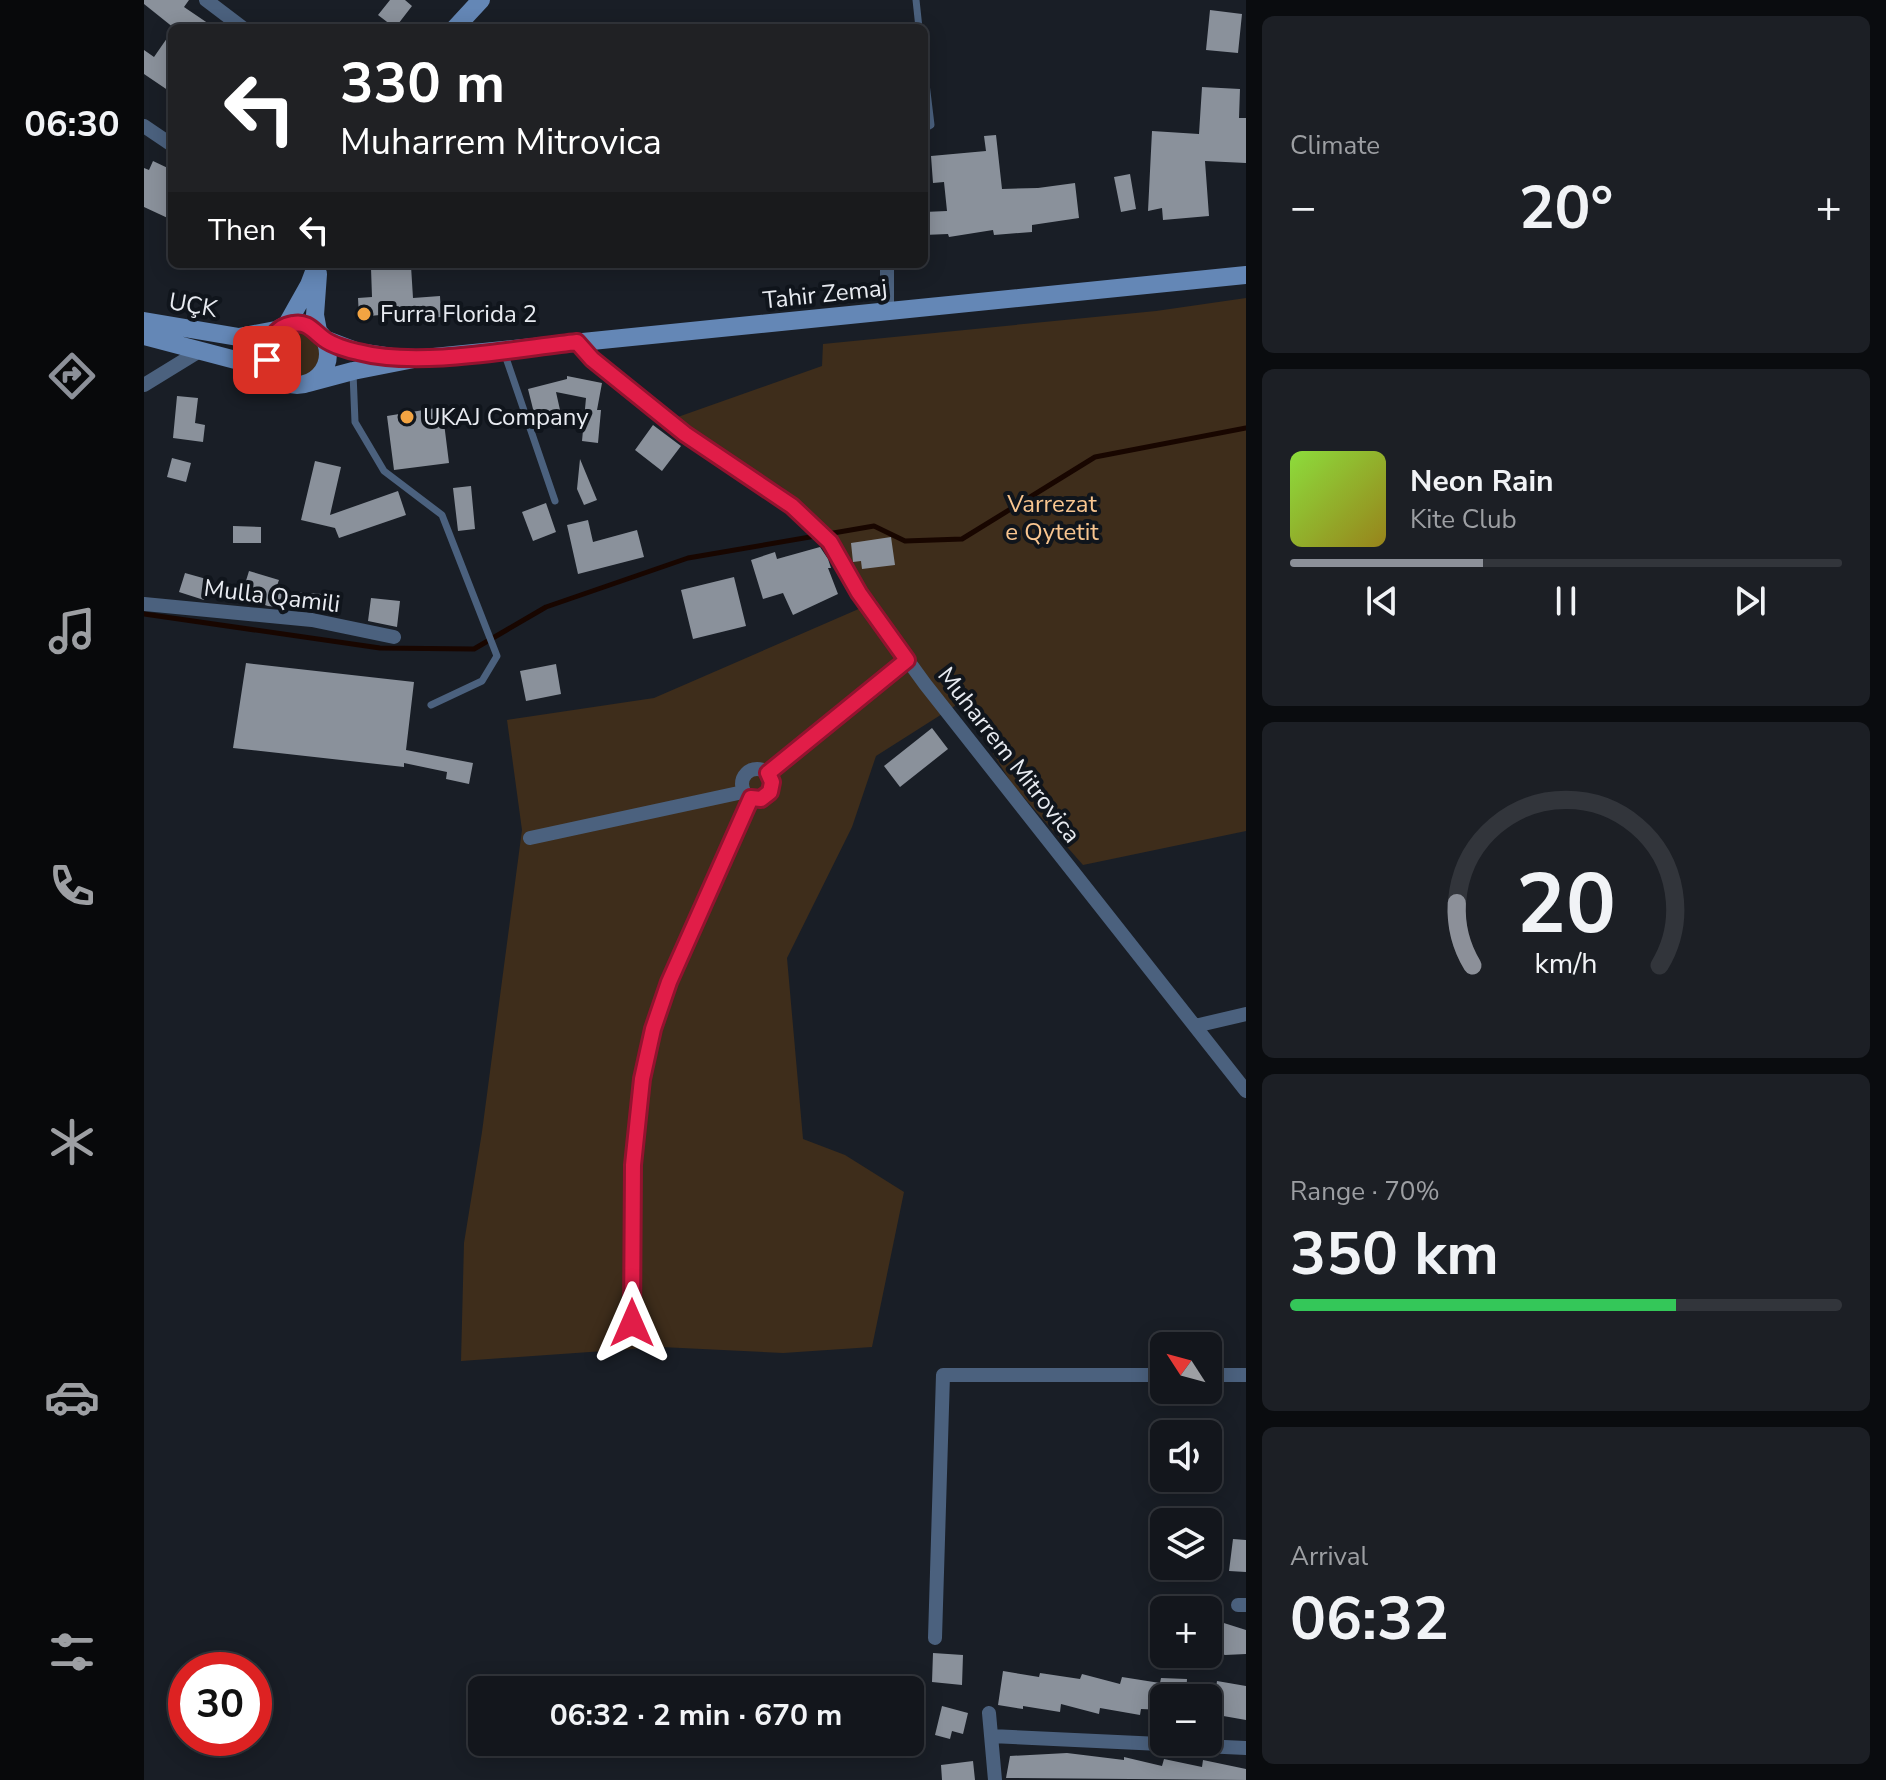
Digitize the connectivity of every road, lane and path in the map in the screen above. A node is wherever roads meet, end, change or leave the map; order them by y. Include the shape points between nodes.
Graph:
1 (206, 0) edge
2 (481, 0) edge
3 (916, 0) edge
4 (238, 24) edge
5 (459, 24) edge
6 (919, 24) edge
7 (928, 100) edge
8 (144, 126) edge
9 (928, 127) edge
10 (168, 142) edge
11 (316, 268) edge
12 (318, 268) edge
13 (887, 268) edge
14 (1246, 275) edge
15 (887, 312) junction
16 (144, 321) edge
17 (283, 327) junction
18 (321, 335) junction
19 (144, 336) edge
20 (577, 342) junction
21 (201, 350) junction
22 (504, 350) junction
23 (414, 359) junction
24 (270, 369) junction
25 (353, 371) junction
26 (308, 383) junction
27 (144, 385) edge
28 (555, 501) dead end
29 (144, 604) edge
30 (394, 637) dead end
31 (907, 660) junction
32 (431, 705) dead end
33 (768, 773) junction
34 (747, 795) junction
35 (530, 838) dead end
36 (1246, 1014) edge
37 (1195, 1026) junction
38 (1246, 1091) edge
39 (632, 1323) dead end
40 (1150, 1375) edge
41 (1222, 1375) edge
42 (1246, 1375) edge
43 (935, 1638) dead end
44 (989, 1713) dead end
45 (991, 1736) junction
46 (1246, 1748) edge
47 (995, 1780) edge

1 - 4 street
2 - 5 main road
3 - 6 lane
7 - 9 lane
8 - 10 street
11 - 17 main road
12 - 18 main road via 315,315
13 - 15 street
14 - 15 main road, Tahir Zemaj
15 - 20 main road, Tahir Zemaj
16 - 17 main road, UÇK via 239,337
17 - 18 main road via 300,324
17 - 24 main road via 269,342
18 - 23 main road, Tahir Zemaj via 358,352
18 - 26 main road via 326,365
19 - 21 main road, UÇK
20 - 22 main road, Tahir Zemaj
20 - 31 street, Muharrem Mitrovica via 685,434 792,506 830,542
21 - 24 main road, UÇK
21 - 27 street
22 - 23 main road, Tahir Zemaj
22 - 28 lane
23 - 25 main road, Tahir Zemaj
24 - 26 main road via 282,381
25 - 26 main road, Tahir Zemaj
25 - 32 lane via 355,422 384,471 442,515 497,656 482,681
29 - 30 street, Mulla Qamili via 312,620
31 - 33 street
31 - 37 street, Muharrem Mitrovica
33 - 34 street via 770,792 761,799
33 - 34 street via 749,770 741,782
34 - 35 street
34 - 39 street via 669,982 642,1079 633,1165
36 - 37 street
37 - 38 street, Muharrem Mitrovica
40 - 43 street via 943,1375
41 - 42 street
44 - 45 street
45 - 46 street
45 - 47 street

